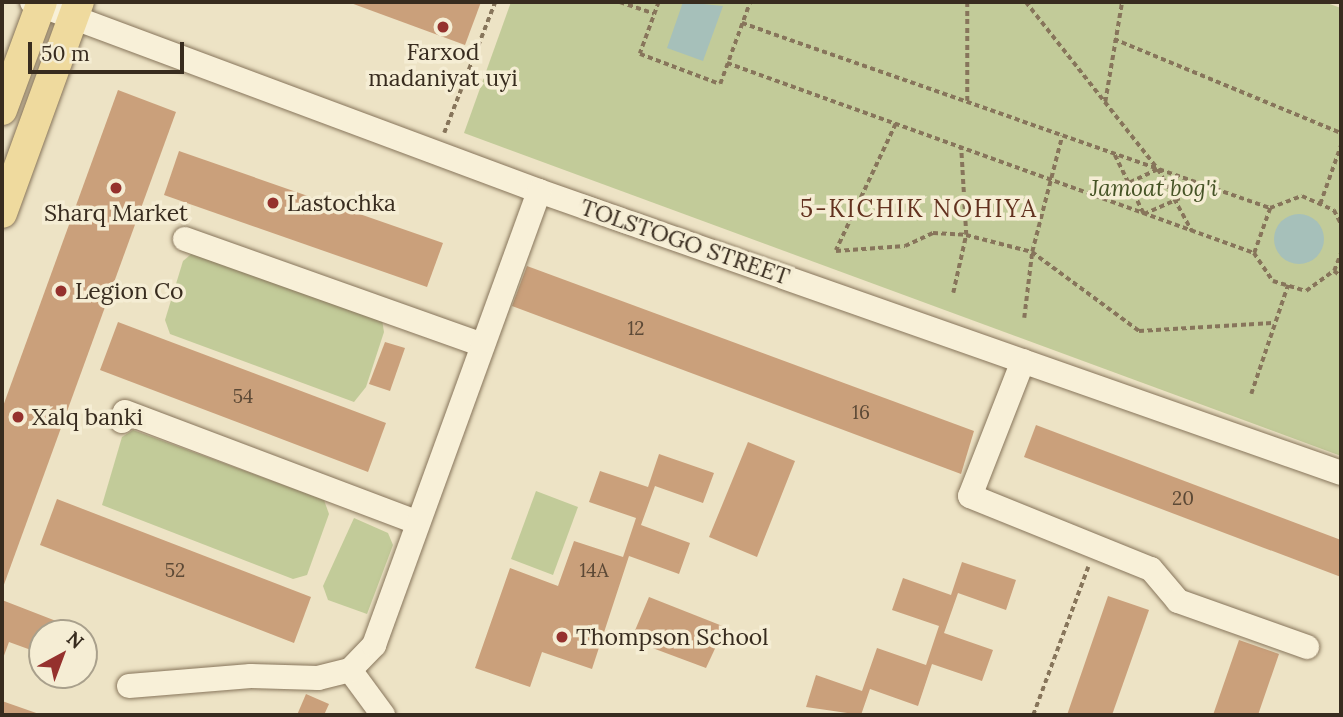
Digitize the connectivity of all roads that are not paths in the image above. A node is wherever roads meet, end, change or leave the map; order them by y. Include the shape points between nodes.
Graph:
1 (39, 3) edge
2 (76, 8) edge
3 (2, 110) edge
4 (538, 191) junction
5 (2, 213) edge
6 (185, 240) dead end
7 (483, 345) junction
8 (1023, 362) junction
9 (122, 421) dead end
10 (1341, 472) edge
11 (418, 523) junction
12 (1307, 647) dead end
13 (350, 670) junction
14 (129, 686) dead end
15 (383, 715) edge

1 - 2 street, TOLSTOGO STREET
1 - 3 main road
2 - 4 street, TOLSTOGO STREET
2 - 5 main road
4 - 7 street
4 - 8 street, TOLSTOGO STREET
6 - 7 street
7 - 11 street
8 - 10 street, TOLSTOGO STREET
8 - 12 street via 970,496 1151,569 1178,601
9 - 11 street via 125,412
11 - 13 street via 374,645
13 - 14 street via 318,678 251,676
13 - 15 street

